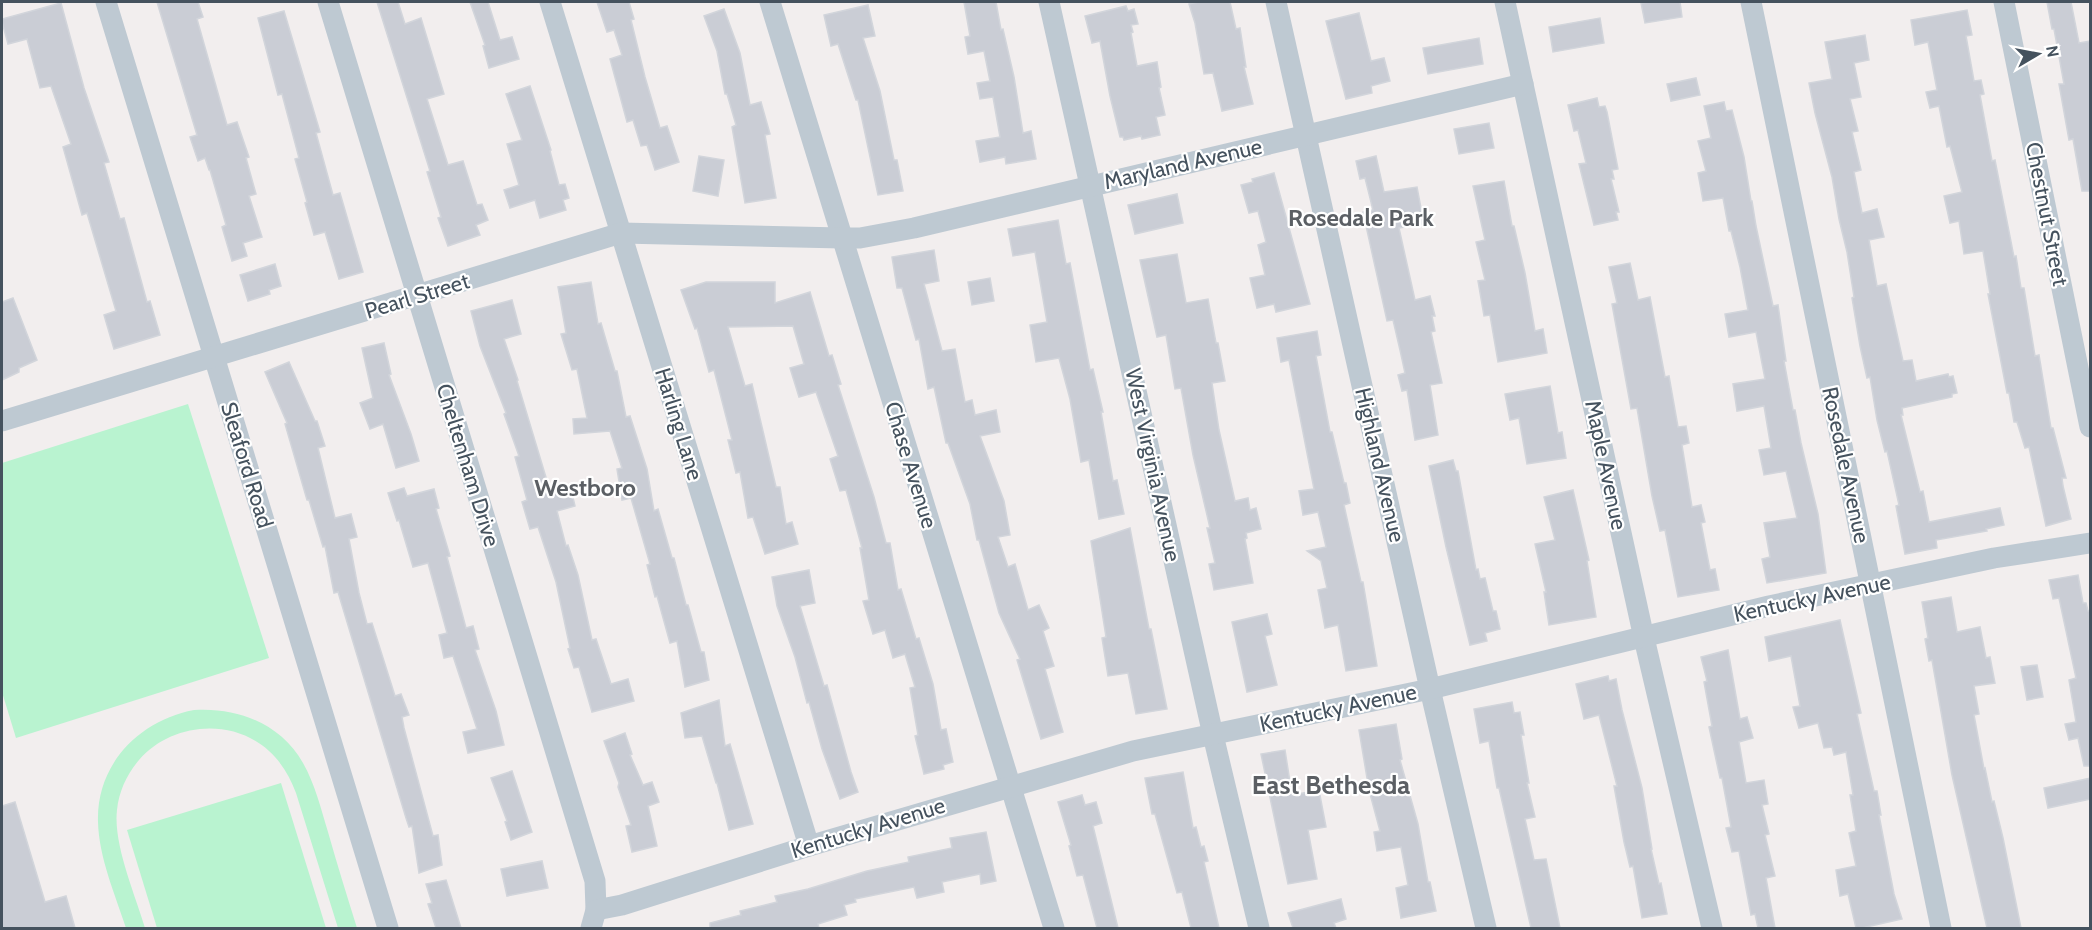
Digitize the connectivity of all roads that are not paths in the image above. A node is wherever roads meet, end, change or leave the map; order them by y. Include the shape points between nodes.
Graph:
1 (106, 2) edge
2 (328, 2) edge
3 (550, 2) edge
4 (770, 2) edge
5 (1049, 2) edge
6 (1276, 2) edge
7 (1504, 2) edge
8 (1751, 2) edge
9 (2004, 2) edge
10 (1523, 84) junction
11 (1307, 136) junction
12 (1091, 185) junction
13 (621, 233) junction
14 (842, 238) junction
15 (417, 297) junction
16 (215, 355) junction
17 (2, 422) edge
18 (2091, 427) edge
19 (2091, 543) edge
20 (1870, 586) junction
21 (1644, 638) junction
22 (1430, 689) junction
23 (1213, 735) junction
24 (1011, 786) junction
25 (808, 846) junction
26 (593, 919) edge
27 (388, 928) edge
28 (1054, 928) edge
29 (1259, 928) edge
30 (1486, 928) edge
31 (1712, 928) edge
32 (1941, 928) edge

1 - 16 street, Sleaford Road
2 - 15 street, Cheltenham Drive
3 - 13 street, Harling Lane
4 - 14 street, Chase Avenue
5 - 12 street, West Virginia Avenue
6 - 11 street, Highland Avenue
7 - 10 street, Maple Avenue
8 - 20 street, Rosedale Avenue
9 - 18 street, Chestnut Street
10 - 11 street, Maryland Avenue
10 - 21 street, Maple Avenue
11 - 12 street, Maryland Avenue
11 - 22 street, Highland Avenue
12 - 14 street, Maryland Avenue via 914,228
12 - 23 street, West Virginia Avenue
13 - 14 street, Pearl Street
13 - 15 street, Pearl Street
13 - 25 street, Harling Lane
14 - 24 street, Chase Avenue
15 - 16 street, Pearl Street
15 - 26 street, Cheltenham Drive via 594,881
16 - 17 street, Pearl Street
16 - 27 street, Sleaford Road
19 - 20 street, Kentucky Avenue via 1994,558
20 - 21 street, Kentucky Avenue via 1769,606
20 - 32 street, Rosedale Avenue
21 - 22 street, Kentucky Avenue
21 - 31 street, Maple Avenue
22 - 23 street, Kentucky Avenue
22 - 30 street, Highland Avenue
23 - 24 street, Kentucky Avenue via 1133,751
23 - 29 street, West Virginia Avenue
24 - 25 street, Kentucky Avenue
24 - 28 street, Chase Avenue
25 - 26 street, Kentucky Avenue

